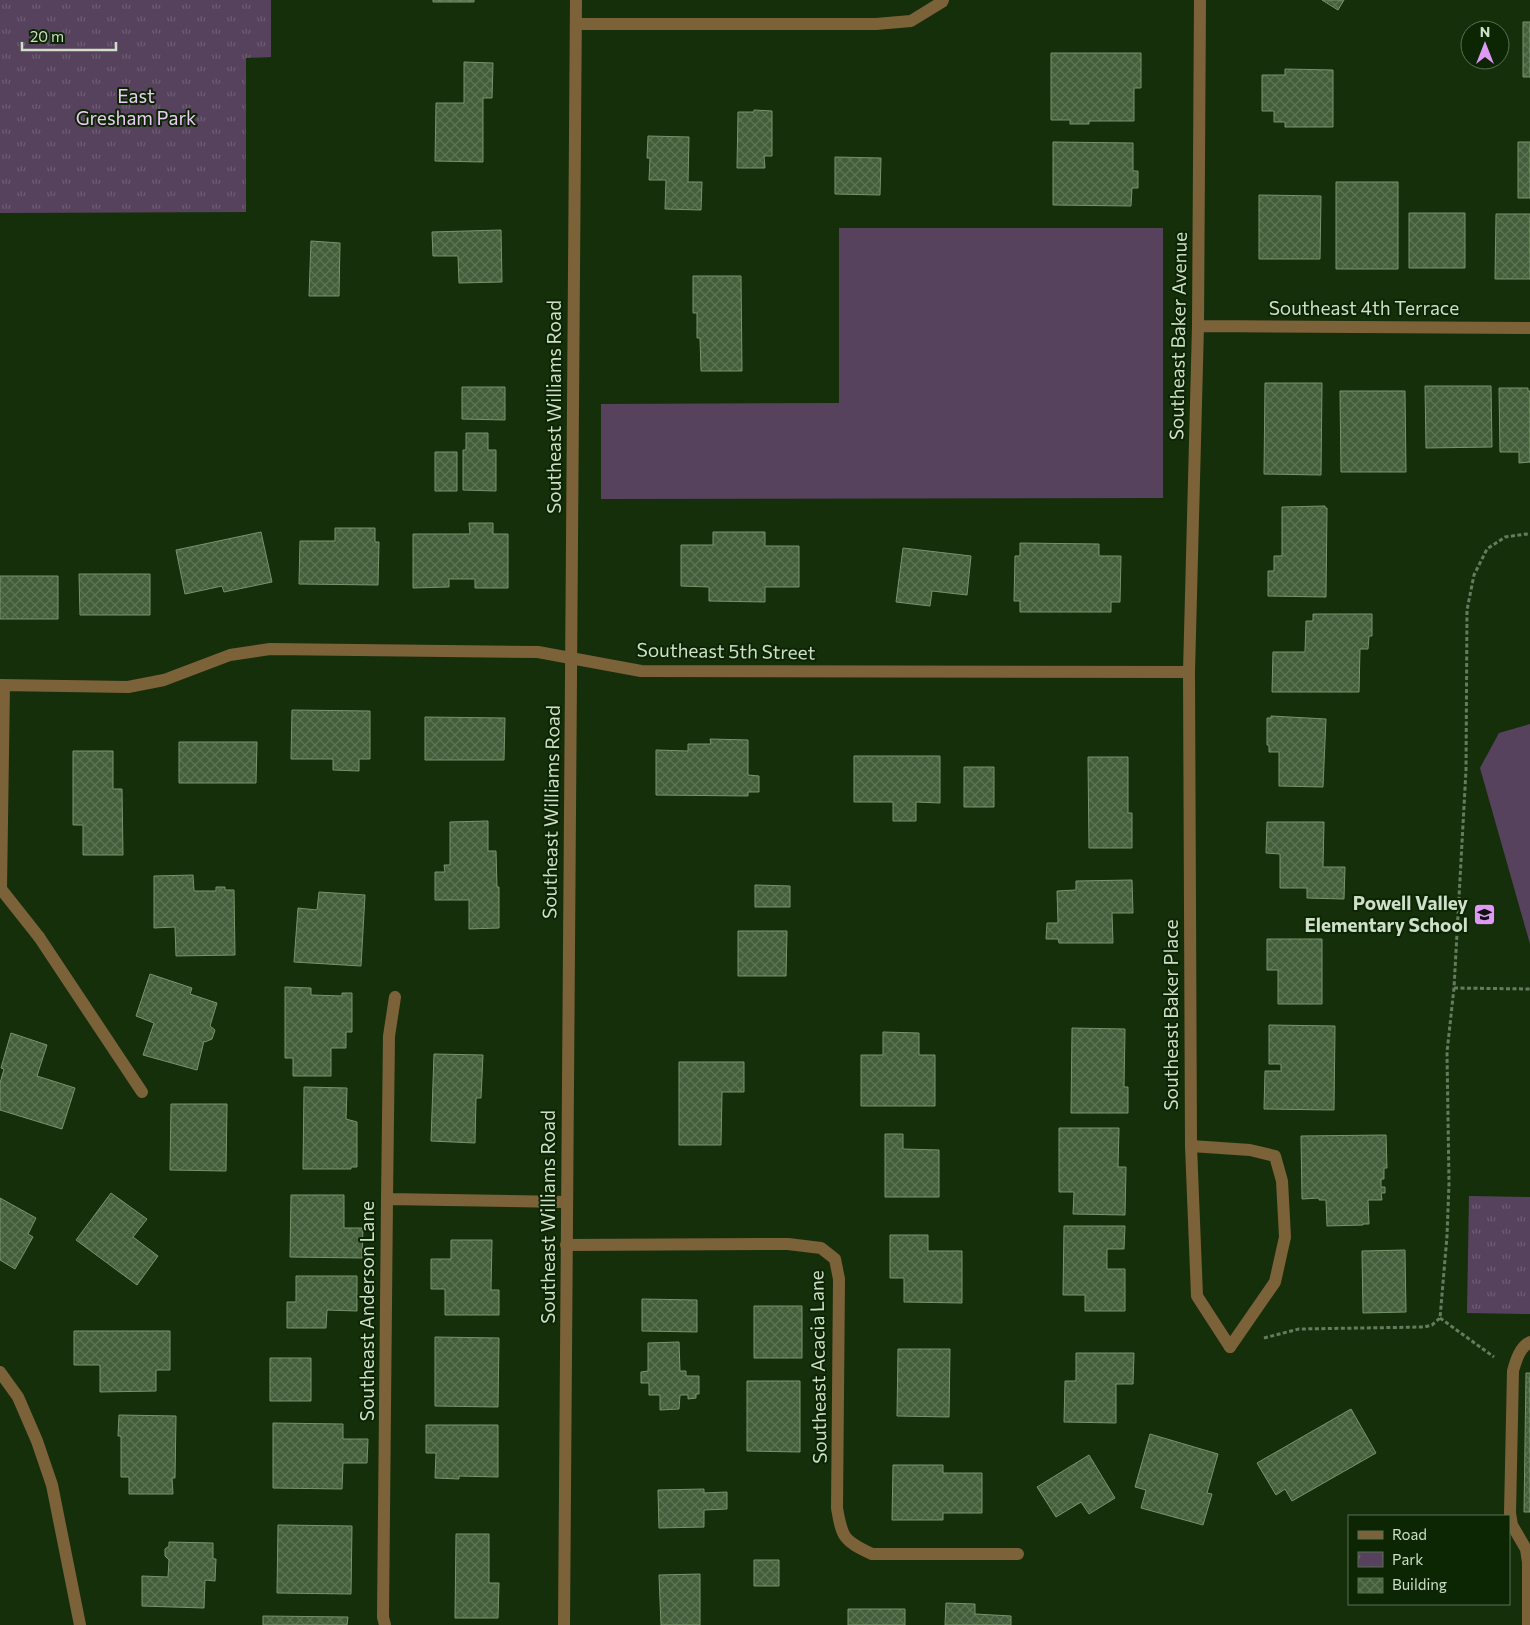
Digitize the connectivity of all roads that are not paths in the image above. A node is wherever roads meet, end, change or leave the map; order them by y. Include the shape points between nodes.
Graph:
1 (576, 0) edge
2 (1200, 0) edge
3 (943, 1) edge
4 (576, 24) junction
5 (1198, 326) junction
6 (1530, 328) edge
7 (572, 658) junction
8 (1189, 672) junction
9 (2, 685) edge
10 (395, 997) dead end
11 (142, 1092) dead end
12 (1190, 1146) junction
13 (386, 1199) junction
14 (567, 1202) junction
15 (566, 1245) junction
16 (1530, 1342) edge
17 (0, 1372) edge
18 (1018, 1554) dead end
19 (80, 1625) edge
20 (385, 1625) edge
21 (564, 1625) edge
22 (1528, 1625) edge

1 - 4 street, Southeast Williams Road
2 - 5 street, Southeast Baker Avenue
3 - 4 street via 911,21 876,24
4 - 7 street, Southeast Williams Road
5 - 6 street, Southeast 4th Terrace
5 - 8 street, Southeast Baker Avenue
7 - 8 street, Southeast 5th Street via 641,671
7 - 9 street, Southeast 5th Street via 538,652 270,649 230,655 164,680 128,687
7 - 14 street, Southeast Williams Road
8 - 12 street, Southeast Baker Place
9 - 11 street via 1,889 39,937
10 - 13 street, Southeast Anderson Lane via 390,1036
12 - 12 street, Southeast Baker Place via 1197,1296 1230,1347 1275,1282 1285,1237 1282,1181 1275,1156 1250,1150
13 - 14 street
13 - 20 street, Southeast Anderson Lane
14 - 15 street, Southeast Williams Road
15 - 18 street, Southeast Acacia Lane via 788,1244 822,1249 835,1259 839,1279 838,1508 841,1532 853,1545 872,1554
15 - 21 street, Southeast Williams Road
16 - 22 street via 1517,1357 1513,1370 1510,1513 1512,1525 1526,1549
17 - 19 street via 18,1397 38,1441 52,1484

